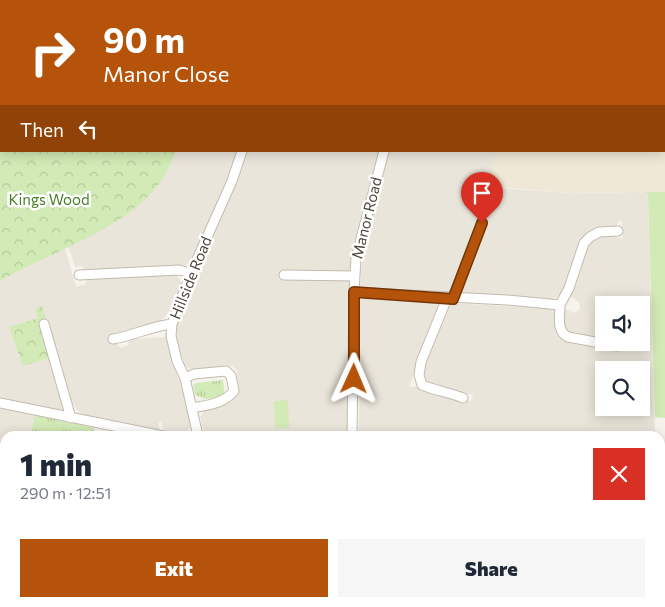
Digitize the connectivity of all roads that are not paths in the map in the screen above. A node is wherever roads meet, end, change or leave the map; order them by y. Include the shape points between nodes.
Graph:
1 (242, 152) edge
2 (384, 152) edge
3 (482, 223) dead end
4 (618, 231) dead end
5 (191, 273) junction
6 (80, 275) dead end
7 (284, 275) dead end
8 (355, 276) junction
9 (354, 292) junction
10 (450, 298) junction
11 (560, 305) junction
12 (44, 324) dead end
13 (172, 324) junction
14 (113, 338) dead end
15 (595, 342) edge
16 (186, 378) junction
17 (463, 398) dead end
18 (0, 403) edge
19 (192, 408) junction
20 (71, 418) junction
21 (137, 431) edge
22 (197, 431) edge
23 (352, 431) edge
24 (582, 607) edge
25 (592, 607) edge

1 - 5 street, Hillside Road
2 - 8 street, Manor Road via 356,258
3 - 10 street
4 - 11 street via 599,232 584,243
5 - 6 street via 179,270
5 - 13 street, Hillside Road
7 - 8 street
8 - 9 street, Manor Road
9 - 10 street
9 - 23 street, Manor Road
10 - 11 street
10 - 17 street via 421,362 419,376 422,385
11 - 15 street via 563,335
12 - 20 street
13 - 14 street
13 - 16 street, Hillside Road via 171,336 177,361
16 - 19 street, Hillside Road
16 - 19 street via 194,374 226,371 231,376 234,391 219,403
18 - 20 street
19 - 22 street, Hillside Road
20 - 21 street
24 - 25 street

